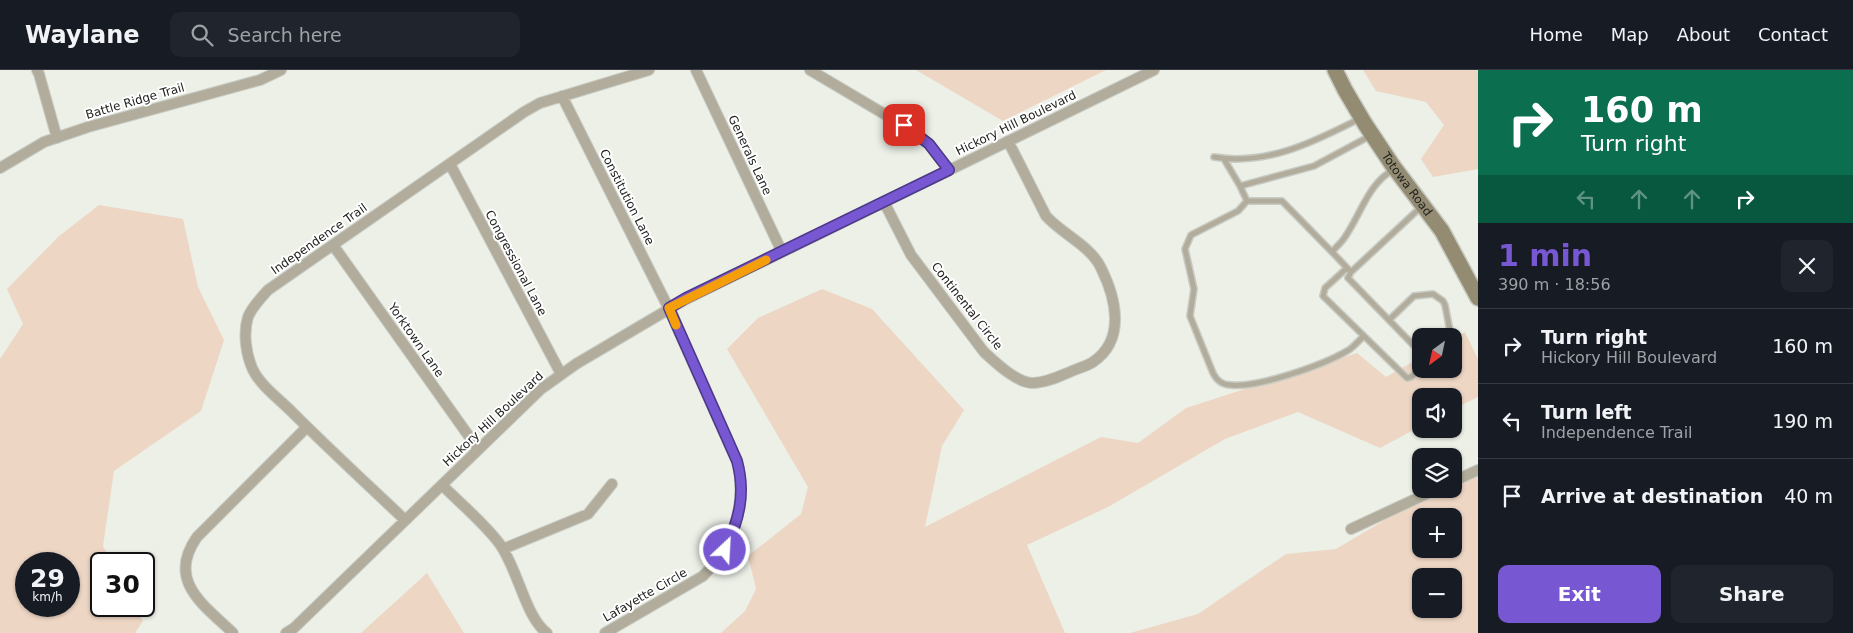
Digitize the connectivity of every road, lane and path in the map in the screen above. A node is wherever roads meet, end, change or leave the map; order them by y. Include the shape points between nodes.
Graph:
1 (37, 70) edge
2 (281, 70) edge
3 (649, 70) edge
4 (696, 70) edge
5 (810, 70) edge
6 (1154, 70) edge
7 (1335, 70) edge
8 (562, 96) junction
9 (1361, 118) junction
10 (1372, 135) junction
11 (57, 138) junction
12 (1008, 142) junction
13 (1214, 157) dead end
14 (1224, 159) junction
15 (450, 164) junction
16 (0, 168) edge
17 (1395, 168) junction
18 (949, 170) junction
19 (1240, 186) junction
20 (1247, 201) junction
21 (884, 202) junction
22 (1424, 205) junction
23 (333, 245) junction
24 (782, 252) junction
25 (1332, 252) junction
26 (1349, 270) junction
27 (1478, 298) edge
28 (669, 308) junction
29 (1389, 320) junction
30 (1450, 328) edge
31 (1364, 336) junction
32 (1412, 344) edge
33 (561, 374) junction
34 (1412, 376) edge
35 (307, 427) junction
36 (478, 449) junction
37 (1478, 470) edge
38 (1462, 477) edge
39 (612, 484) dead end
40 (442, 485) junction
41 (1418, 498) edge
42 (405, 520) junction
43 (1351, 529) dead end
44 (503, 550) junction
45 (233, 633) edge
46 (286, 633) edge
47 (547, 633) edge
48 (605, 633) edge

1 - 11 street
2 - 11 street, Battle Ridge Trail via 260,80
3 - 8 street, Independence Trail
4 - 24 street, Generals Lane
5 - 18 street via 914,131
6 - 12 street, Hickory Hill Boulevard
7 - 9 main road, Totowa Road
8 - 15 street, Independence Trail via 524,112
8 - 28 street, Constitution Lane
9 - 10 main road, Totowa Road
9 - 14 lane via 1320,139 1282,153
10 - 17 main road, Totowa Road
10 - 19 lane via 1314,166
11 - 16 street, Battle Ridge Trail via 44,142
12 - 18 street, Hickory Hill Boulevard
12 - 21 street, Continental Circle via 1046,216 1096,259 1112,295 1116,323 1109,347 1093,363 1049,381 1031,383 997,364 984,352 911,255
13 - 14 lane
14 - 19 lane
15 - 23 street, Independence Trail
15 - 33 street, Congressional Lane
17 - 22 main road, Totowa Road
17 - 25 lane via 1384,175 1365,199 1345,237
18 - 21 street, Hickory Hill Boulevard
19 - 20 lane
20 - 25 lane via 1282,201
20 - 31 lane via 1238,211 1191,236 1185,249 1194,289 1190,316 1217,380 1241,386 1289,374 1346,352
21 - 24 street, Hickory Hill Boulevard
22 - 26 lane
22 - 27 main road, Totowa Road via 1442,231
23 - 35 street, Independence Trail via 268,290 248,318 246,336 253,371
23 - 36 street, Yorktown Lane
24 - 28 street, Hickory Hill Boulevard
25 - 26 lane
26 - 29 lane via 1348,278
26 - 31 lane via 1326,288 1323,296
28 - 33 street, Hickory Hill Boulevard
28 - 48 street, Lafayette Circle via 737,461 742,490 737,519 725,550 703,576
29 - 30 lane via 1414,296 1434,294 1443,301
29 - 32 lane
31 - 34 lane via 1407,378
33 - 36 street, Hickory Hill Boulevard via 541,388
35 - 42 street, Independence Trail
35 - 45 street via 191,545 186,566 188,586
36 - 40 street, Hickory Hill Boulevard
37 - 38 street
39 - 44 street via 588,514
40 - 42 street, Hickory Hill Boulevard
40 - 44 street
41 - 43 street
42 - 46 street, Hickory Hill Boulevard
44 - 47 street via 532,616

